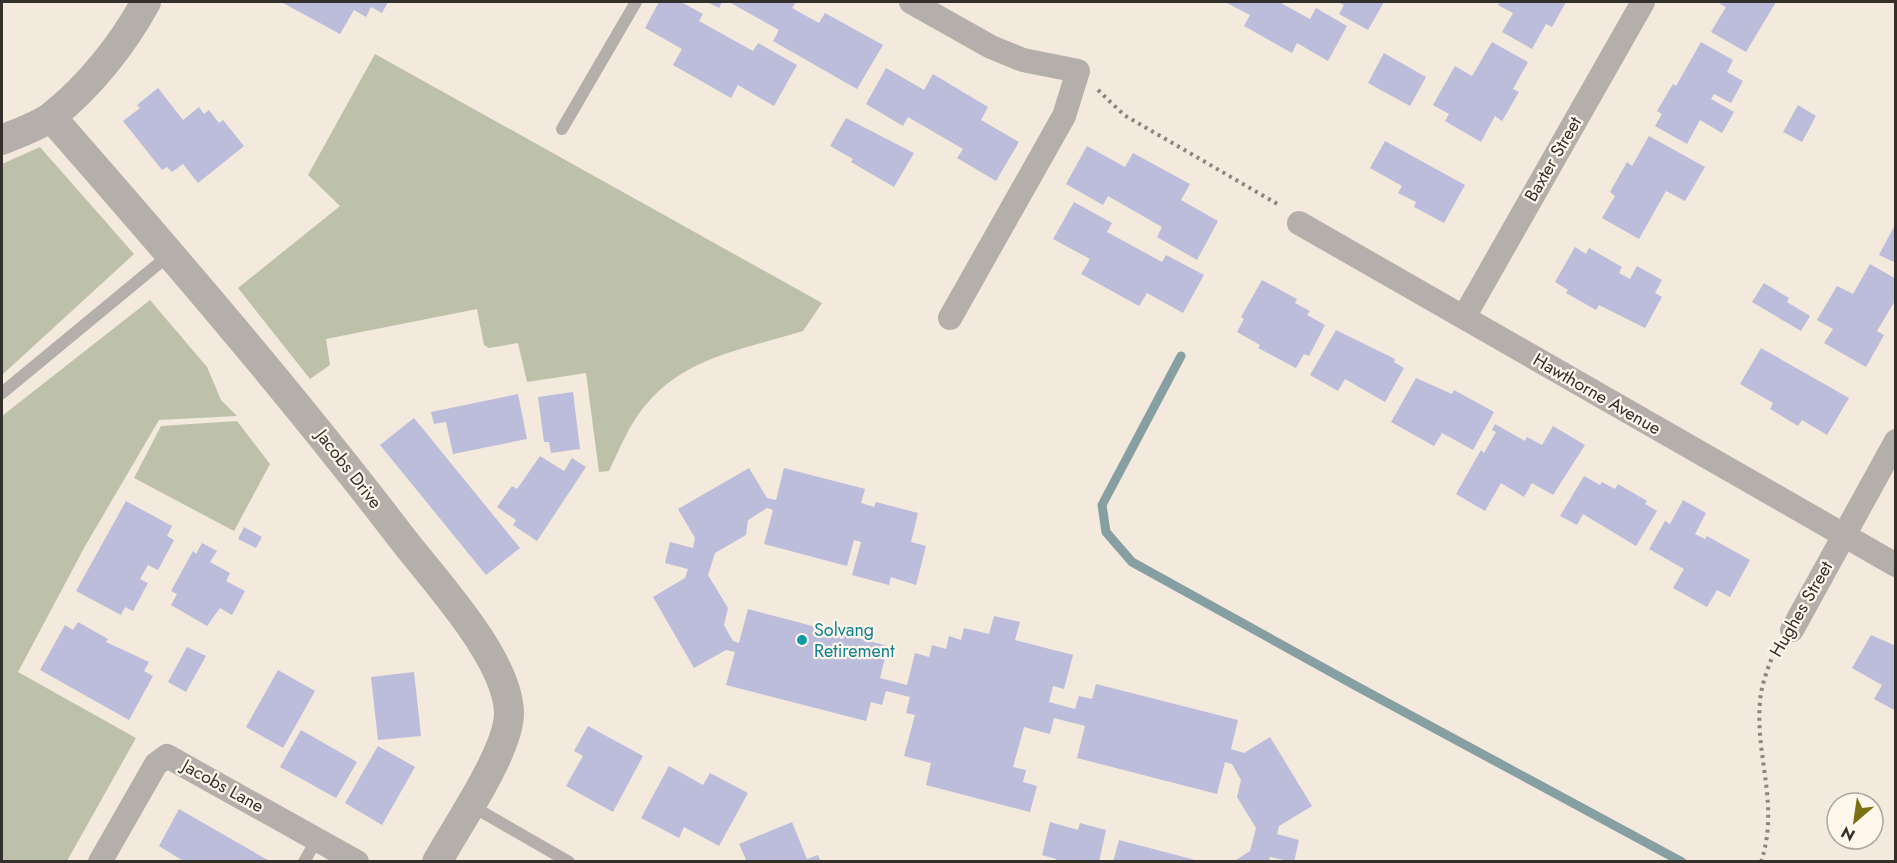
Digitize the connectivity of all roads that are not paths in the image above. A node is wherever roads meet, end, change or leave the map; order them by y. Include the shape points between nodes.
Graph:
1 (146, 2) edge
2 (636, 2) edge
3 (911, 2) edge
4 (1643, 2) edge
5 (51, 117) junction
6 (562, 129) dead end
7 (2, 140) edge
8 (1299, 223) road end
9 (170, 254) junction
10 (1464, 317) junction
11 (950, 318) dead end
12 (2, 393) edge
13 (1896, 441) edge
14 (1842, 535) junction
15 (1896, 565) edge
16 (1792, 630) road end
17 (469, 804) junction
18 (316, 838) junction
19 (100, 861) edge
20 (304, 861) edge
21 (357, 861) edge
22 (437, 861) edge
23 (569, 861) edge

1 - 5 street via 129,33
2 - 6 lane
3 - 11 street via 1012,56 1078,71 1064,116
4 - 10 street, Baxter Street
5 - 7 street
5 - 9 street, Jacobs Drive
8 - 10 street, Hawthorne Avenue
9 - 12 lane
9 - 17 street, Jacobs Drive via 317,427 483,644 505,690 509,713 505,736
10 - 14 street, Hawthorne Avenue
13 - 14 street, Hughes Street
14 - 15 street, Hawthorne Avenue
14 - 16 street, Hughes Street
17 - 22 street, Jacobs Drive
17 - 23 lane
18 - 19 street, Jacobs Lane via 167,756 156,764
18 - 20 lane
18 - 21 street, Jacobs Lane

